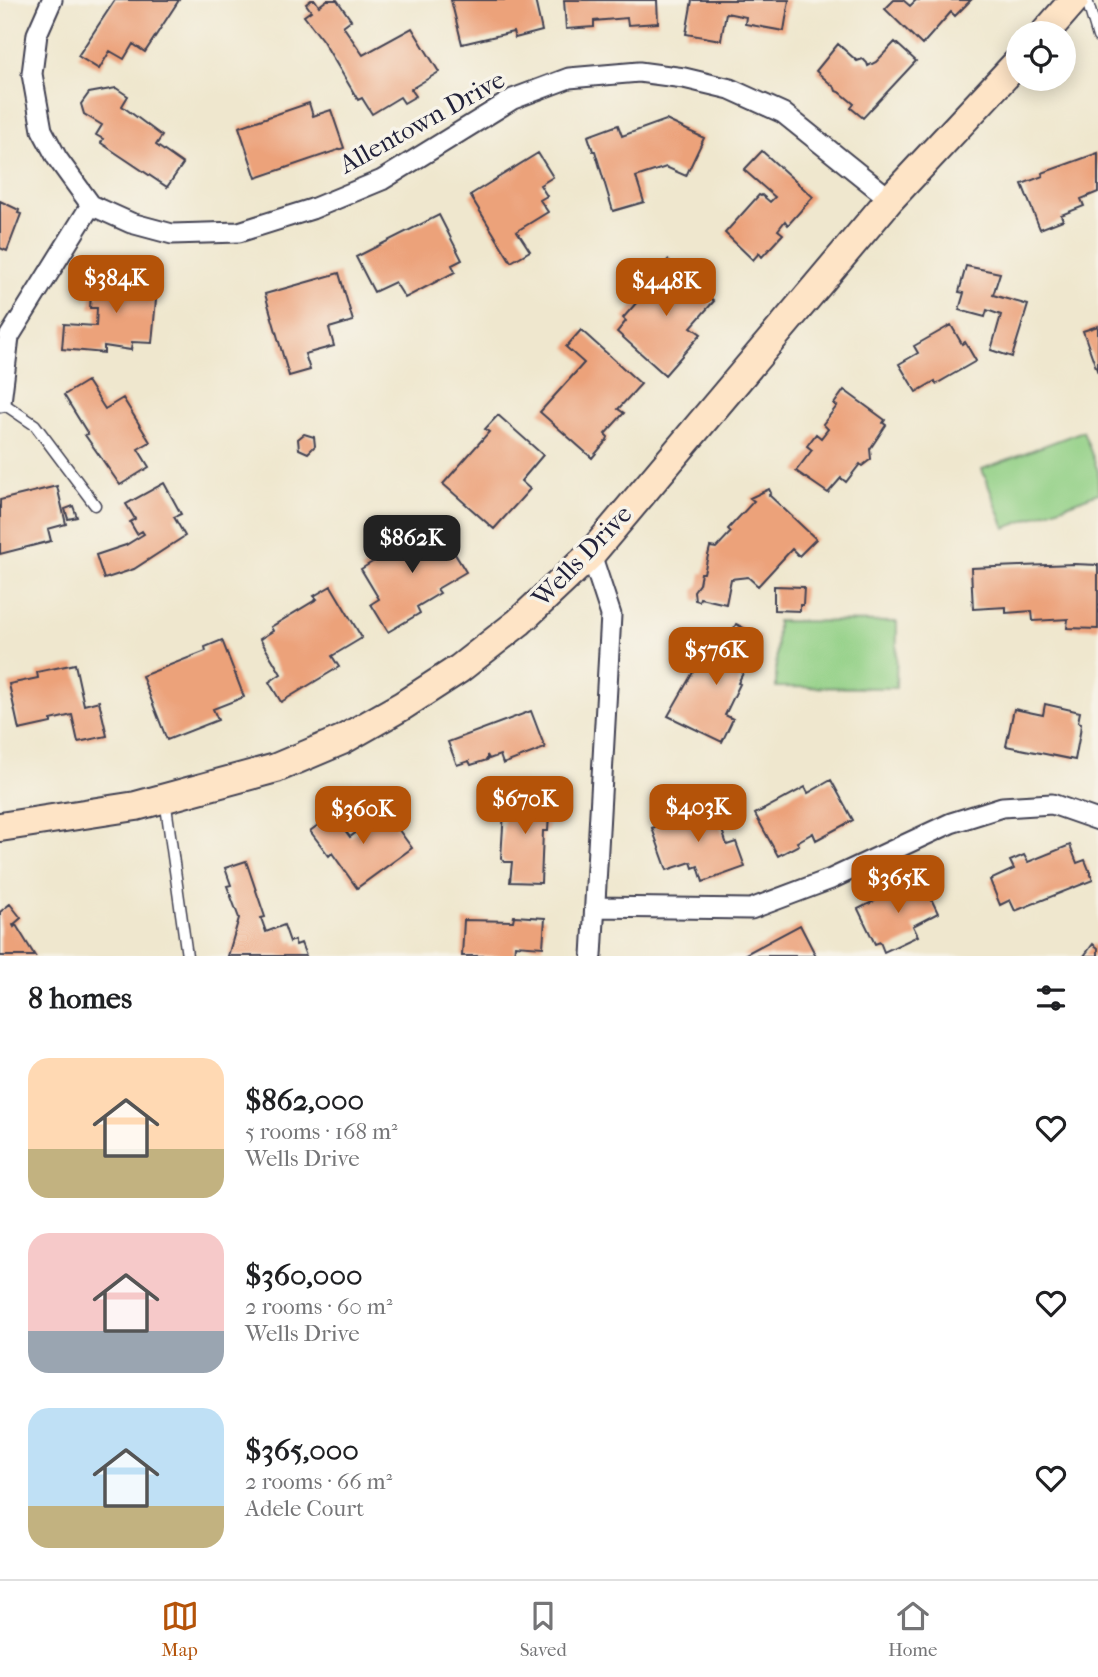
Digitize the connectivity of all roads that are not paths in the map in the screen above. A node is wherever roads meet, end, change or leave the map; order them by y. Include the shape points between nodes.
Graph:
1 (52, 0) edge
2 (1074, 0) edge
3 (1087, 0) edge
4 (1056, 21) edge
5 (1098, 37) edge
6 (1006, 75) edge
7 (890, 199) junction
8 (91, 205) junction
9 (1, 402) edge
10 (95, 505) dead end
11 (591, 554) junction
12 (165, 798) junction
13 (1098, 820) edge
14 (0, 827) edge
15 (594, 907) junction
16 (187, 956) edge
17 (592, 956) edge

1 - 8 street, Allentown Drive via 37,34 32,74 42,130
2 - 4 main road
3 - 5 lane
6 - 7 main road, Wells Drive
7 - 8 street, Allentown Drive via 783,113 730,89 639,72 569,78 524,95 382,180 239,232 172,234
7 - 11 main road, Wells Drive
8 - 9 street via 9,337
9 - 10 lane via 35,425
11 - 12 main road, Wells Drive via 519,622 402,706 342,740 276,768
11 - 15 street via 611,615
12 - 14 main road, Wells Drive
12 - 16 lane
13 - 15 street via 1052,804 1002,807 951,823 831,879 751,909
15 - 17 street

